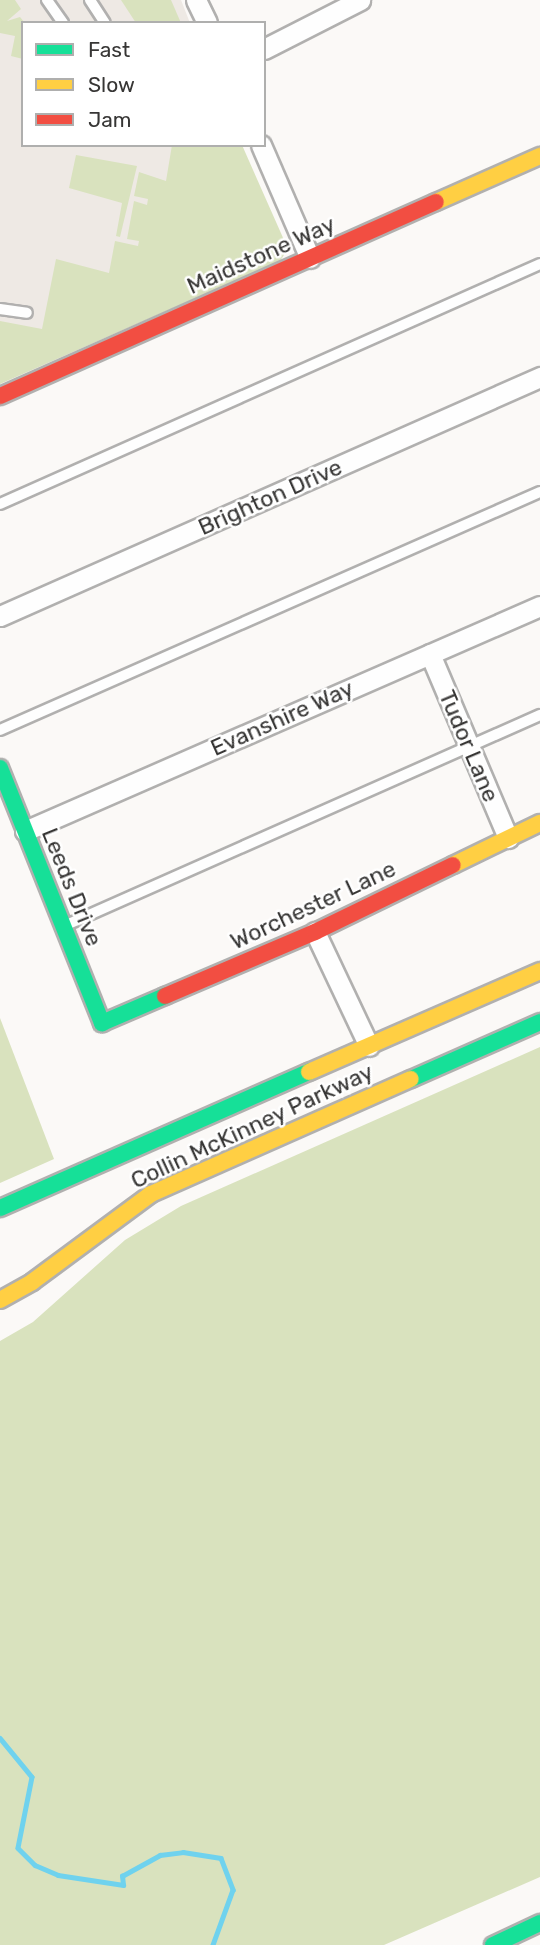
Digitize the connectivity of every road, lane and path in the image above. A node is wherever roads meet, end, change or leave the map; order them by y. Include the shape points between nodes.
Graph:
1 (47, 0) edge
2 (90, 0) edge
3 (196, 0) edge
4 (360, 0) edge
5 (62, 21) edge
6 (104, 21) edge
7 (206, 21) edge
8 (266, 47) edge
9 (262, 147) edge
10 (540, 156) edge
11 (310, 258) junction
12 (540, 264) edge
13 (0, 309) edge
14 (27, 313) dead end
15 (540, 377) edge
16 (0, 396) edge
17 (540, 492) edge
18 (0, 504) edge
19 (540, 606) edge
20 (0, 616) edge
21 (429, 654) junction
22 (540, 715) edge
23 (0, 730) edge
24 (469, 747) junction
25 (0, 768) edge
26 (540, 823) edge
27 (24, 831) junction
28 (508, 838) junction
29 (63, 927) junction
30 (315, 932) junction
31 (540, 971) edge
32 (540, 1022) edge
33 (102, 1023) joint
34 (369, 1046) junction
35 (0, 1208) edge
36 (0, 1300) edge
37 (540, 1923) edge
38 (493, 1945) edge

1 - 5 lane
2 - 6 lane
3 - 7 street
4 - 8 street
9 - 11 street
10 - 11 street, Maidstone Way
11 - 16 street, Maidstone Way
12 - 18 lane
13 - 14 lane
15 - 20 street, Brighton Drive
17 - 23 lane
19 - 21 street, Evanshire Way
21 - 24 street, Tudor Lane
21 - 27 street, Evanshire Way
22 - 24 lane
24 - 28 street, Tudor Lane
24 - 29 lane
25 - 27 street, Leeds Drive
26 - 28 street, Worchester Lane
27 - 29 street, Leeds Drive
28 - 30 street, Worchester Lane
29 - 33 street, Leeds Drive
30 - 33 street, Worchester Lane
30 - 34 street
31 - 34 street, Collin McKinney Parkway
32 - 36 street, Collin McKinney Parkway via 151,1194 33,1282
34 - 35 street, Collin McKinney Parkway
37 - 38 street

